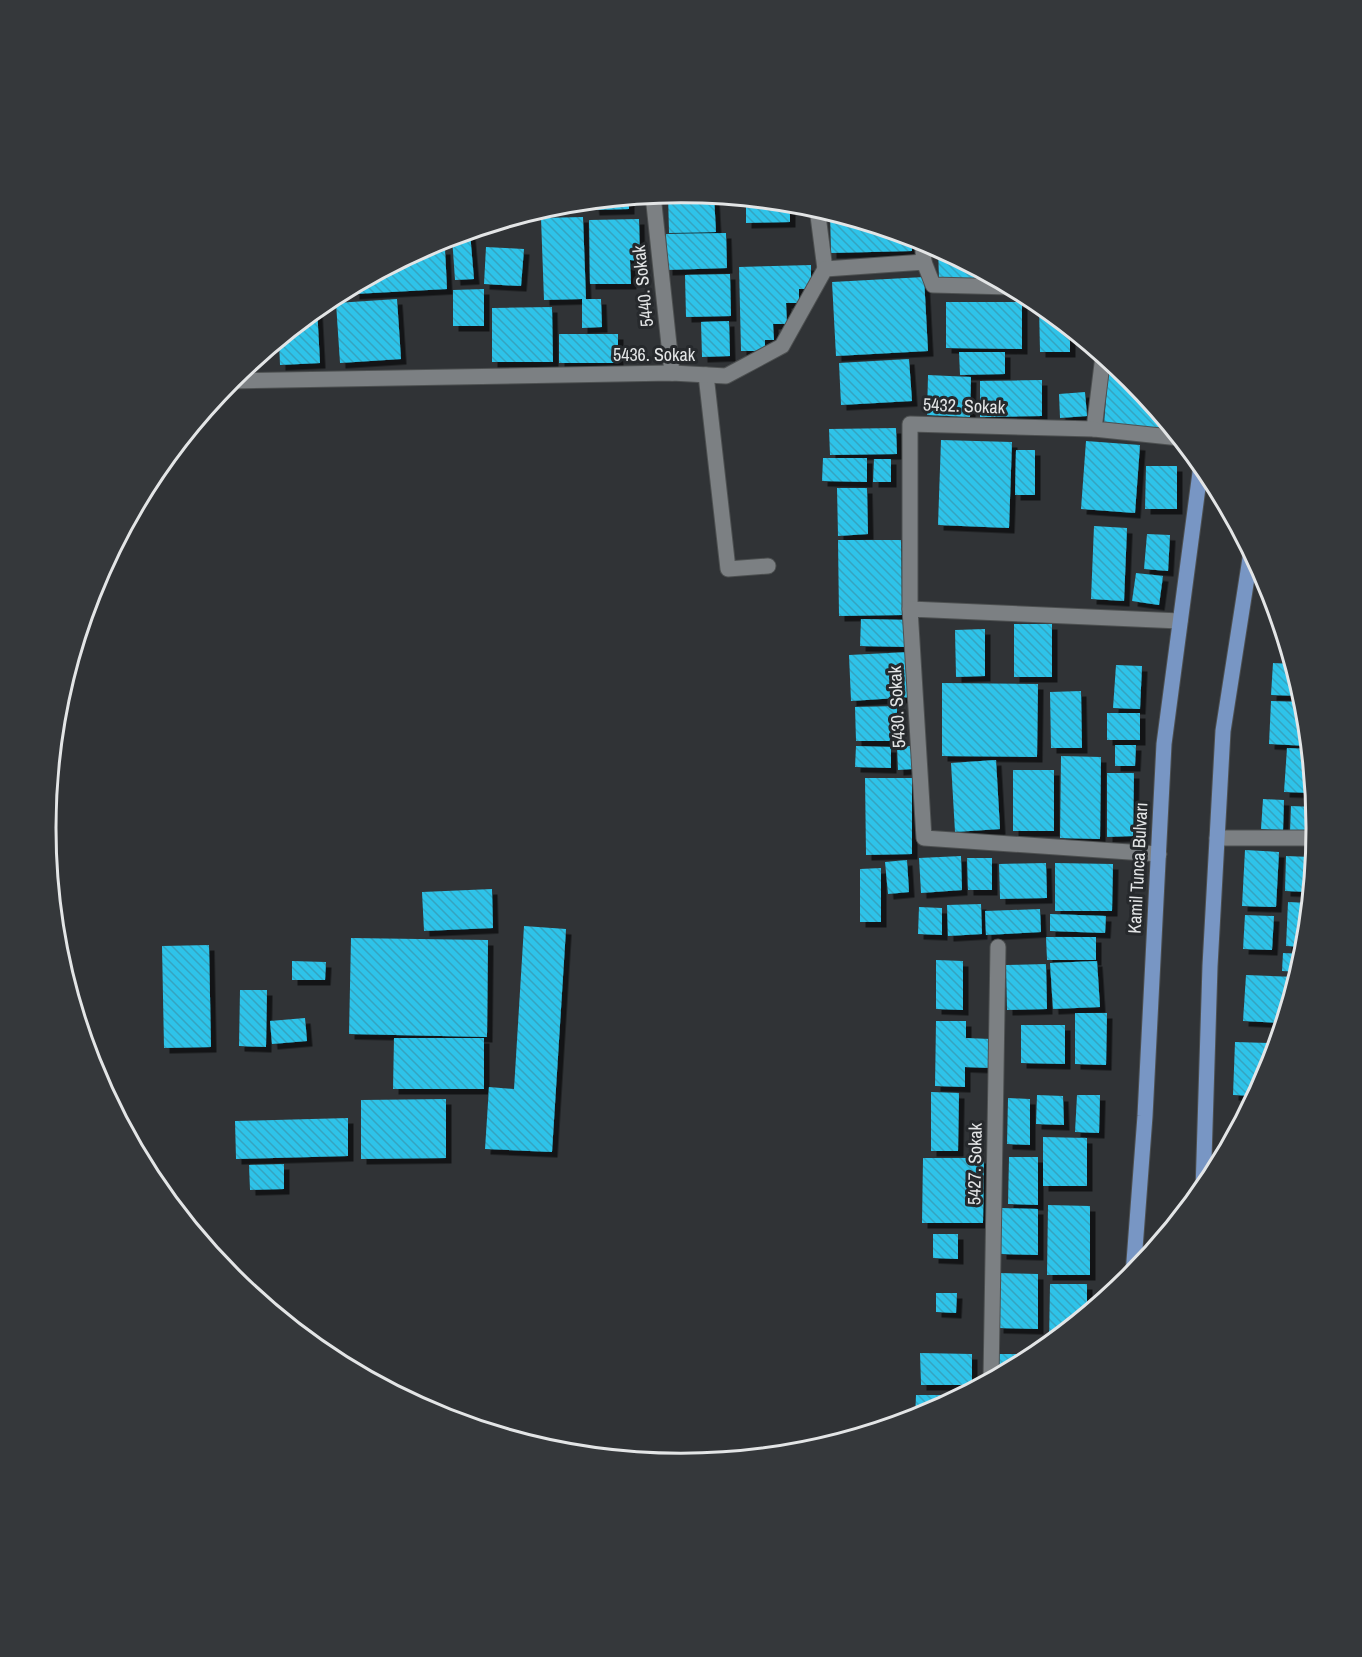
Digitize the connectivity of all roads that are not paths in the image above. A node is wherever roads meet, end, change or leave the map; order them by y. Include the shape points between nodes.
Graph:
1 (654, 204) edge
2 (818, 218) edge
3 (923, 252) edge
4 (924, 262) junction
5 (825, 269) junction
6 (993, 287) edge
7 (1102, 366) edge
8 (672, 373) junction
9 (706, 375) junction
10 (245, 381) edge
11 (1094, 429) junction
12 (1168, 437) edge
13 (1199, 479) edge
14 (768, 566) dead end
15 (1249, 567) edge
16 (910, 609) junction
17 (1180, 621) junction
18 (1217, 838) junction
19 (1306, 838) edge
20 (1159, 854) junction
21 (998, 947) dead end
22 (1204, 1172) edge
23 (1135, 1258) edge
24 (991, 1372) edge

1 - 8 street, 5440. Sokak
2 - 5 street
3 - 4 street
4 - 5 street
4 - 6 street via 933,285
5 - 9 street, 5436. Sokak via 782,346 726,376
7 - 11 street
8 - 9 street, 5436. Sokak
8 - 10 street, 5436. Sokak
9 - 14 street via 728,569
11 - 12 street
11 - 16 street, 5432. Sokak via 910,424
13 - 17 main road, Kamil Tunca Bulvarı
15 - 18 main road via 1223,731
16 - 17 street
16 - 20 street, 5430. Sokak via 924,838
17 - 20 main road, Kamil Tunca Bulvarı via 1164,744
18 - 19 street
18 - 22 main road
20 - 23 main road, Kamil Tunca Bulvarı
21 - 24 street, 5427. Sokak

